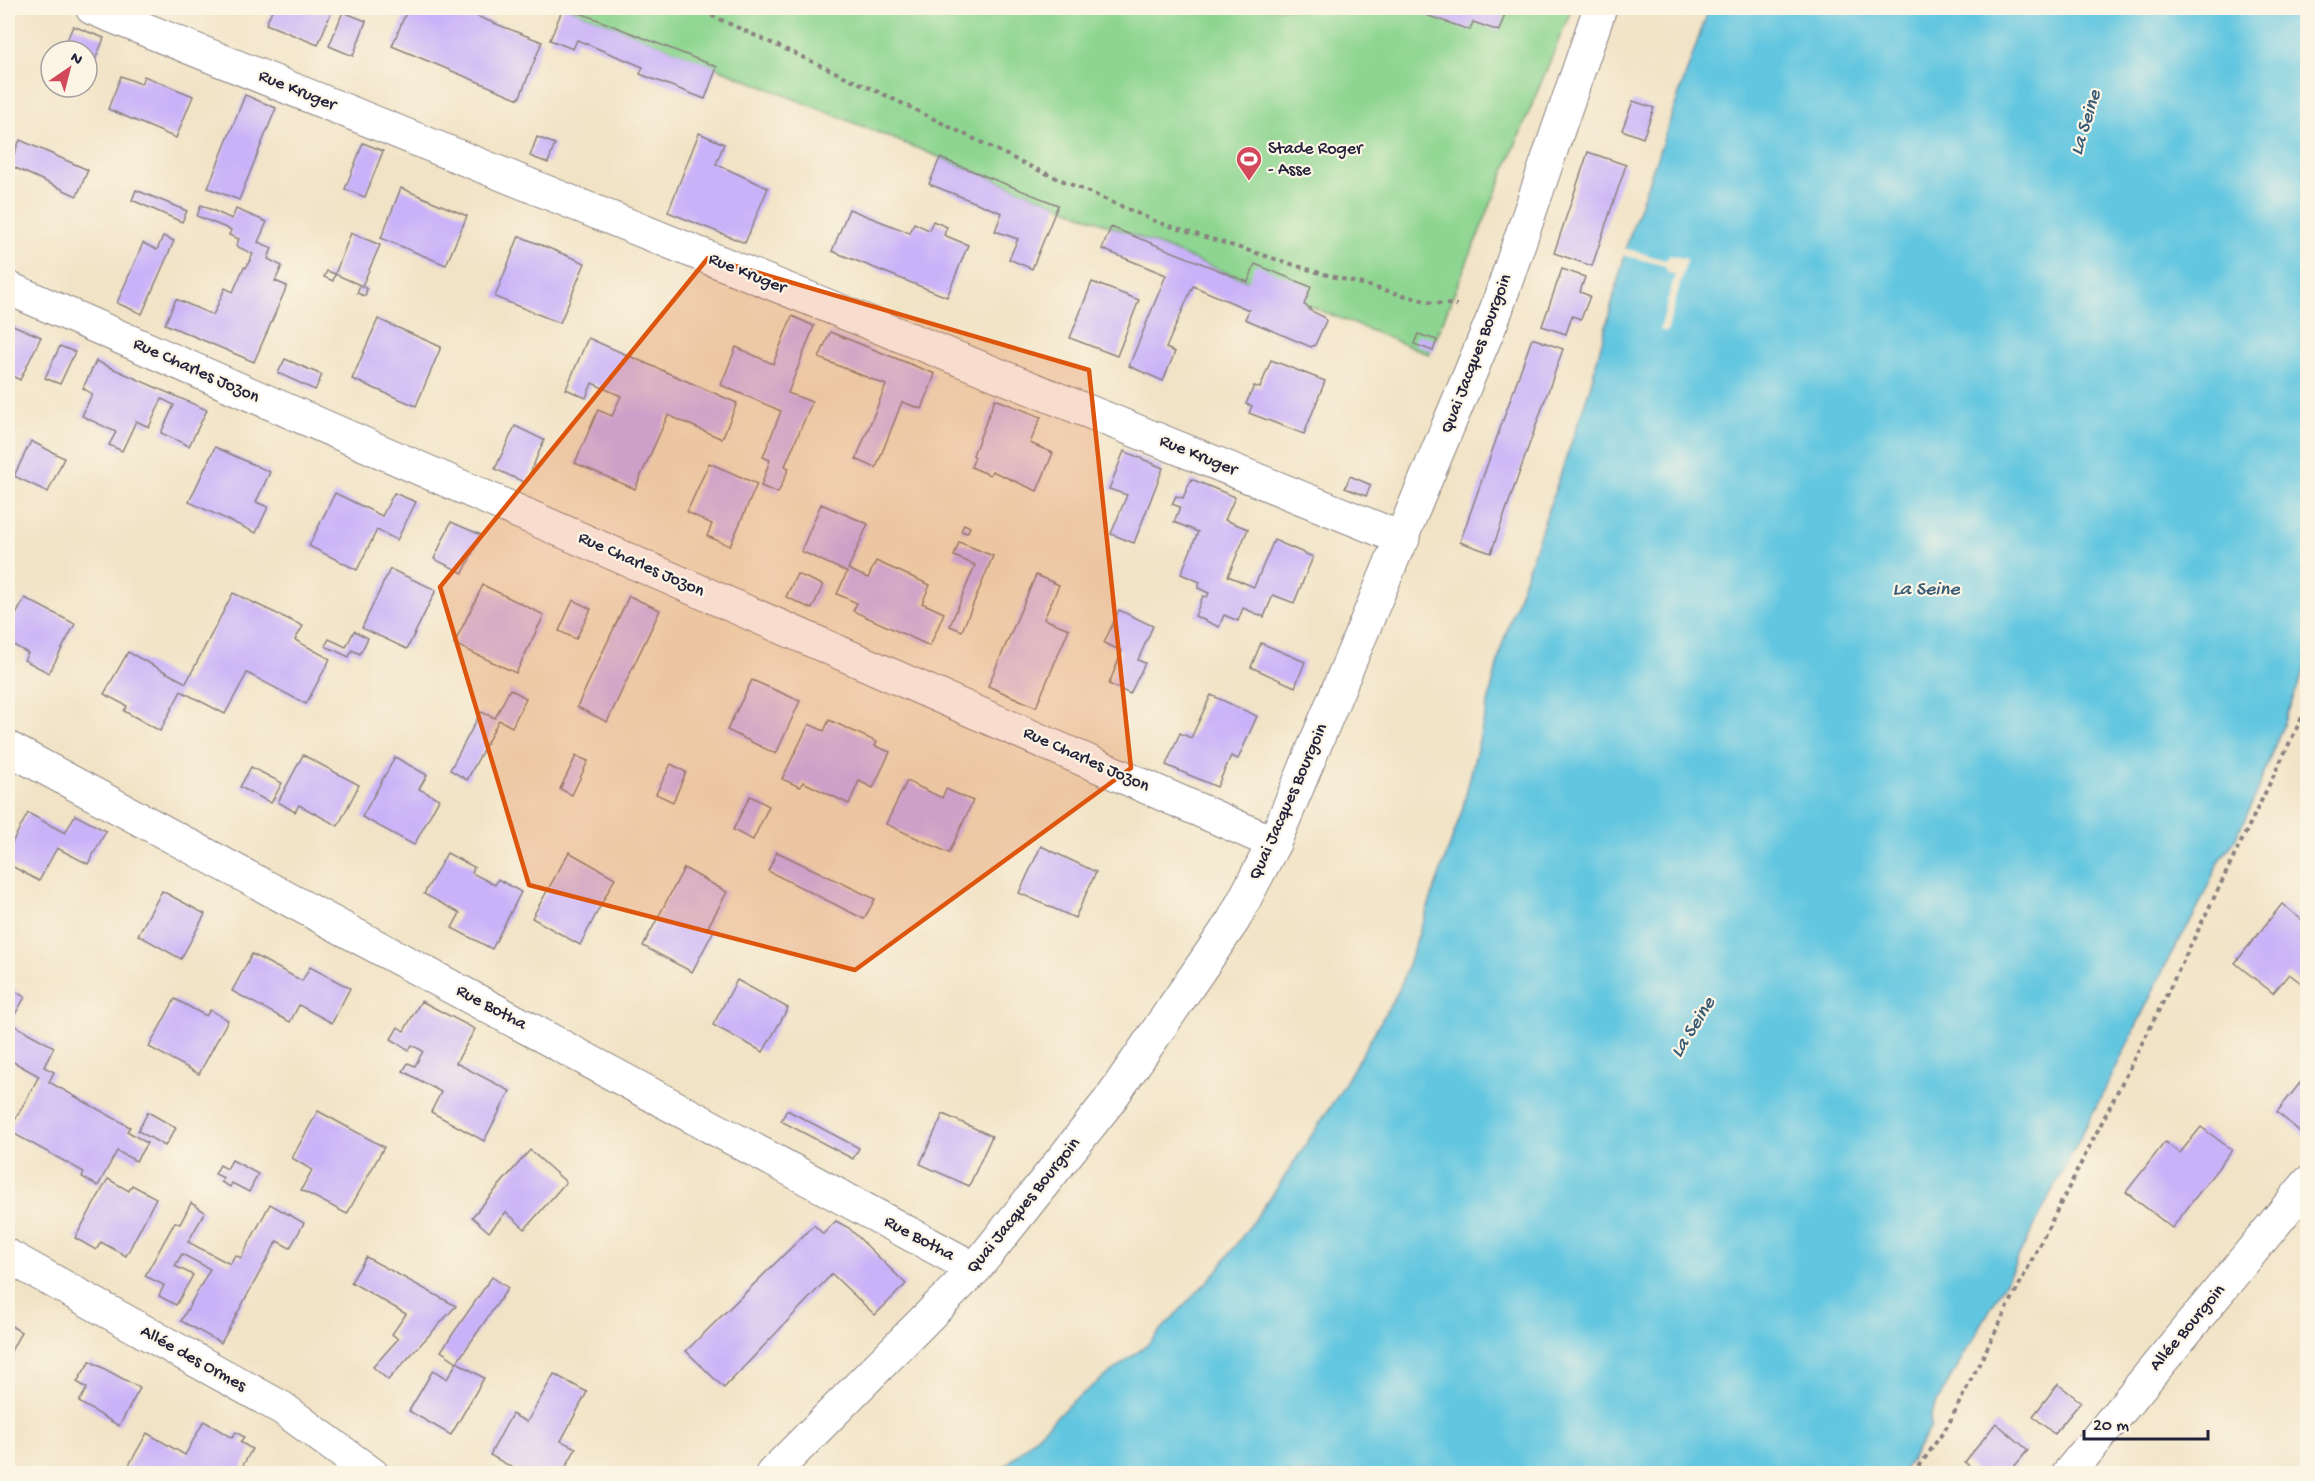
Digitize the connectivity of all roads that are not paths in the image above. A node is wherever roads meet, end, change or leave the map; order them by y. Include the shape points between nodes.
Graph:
1 (92, 8) edge
2 (1600, 8) edge
3 (8, 288) edge
4 (1403, 539) junction
5 (8, 748) edge
6 (1274, 843) junction
7 (2307, 1183) edge
8 (8, 1256) edge
9 (975, 1269) junction
10 (372, 1473) edge
11 (772, 1473) edge
12 (2068, 1473) edge

1 - 4 street, Rue Kruger
2 - 4 street, Quai Jacques Bourgoin via 1494,316
3 - 6 street, Rue Charles Jozon
4 - 6 street, Quai Jacques Bourgoin
5 - 9 street, Rue Botha
6 - 9 street, Quai Jacques Bourgoin via 1233,921 1109,1101
7 - 12 street, Allée Bourgoin
8 - 10 street, Allée des Ormes via 282,1408
9 - 11 street, Quai Jacques Bourgoin

